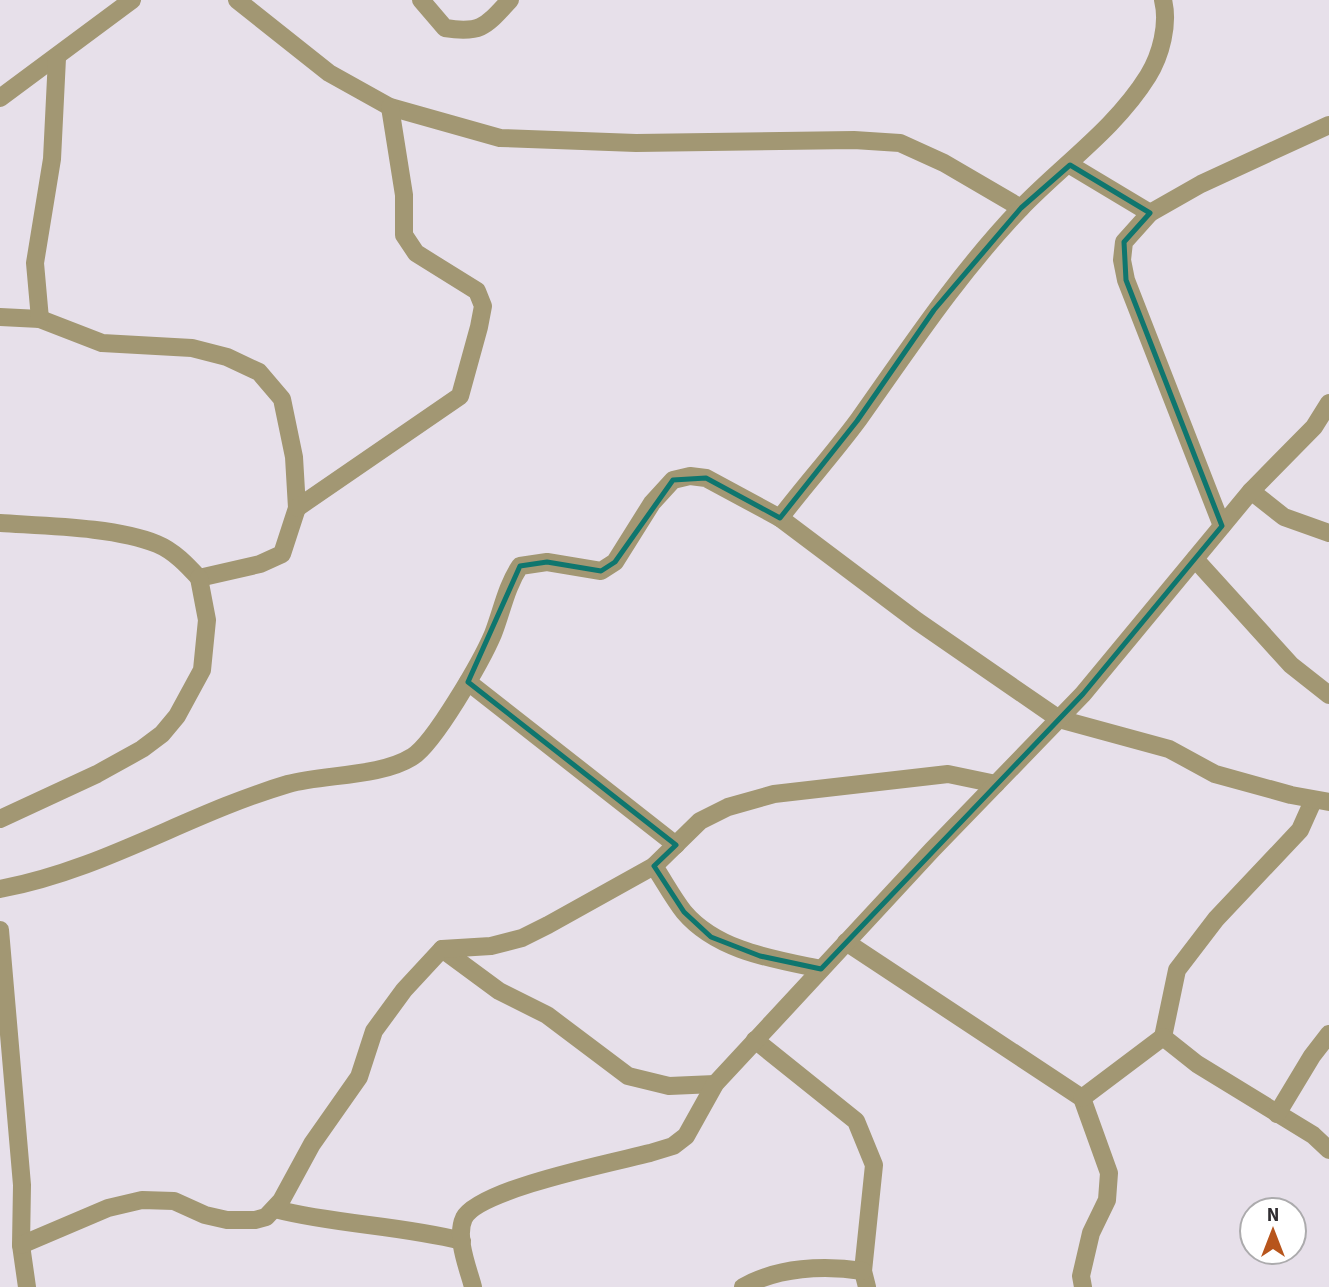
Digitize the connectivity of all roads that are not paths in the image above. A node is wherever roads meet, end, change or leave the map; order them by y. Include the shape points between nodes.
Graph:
1 (132, 0) edge
2 (237, 0) edge
3 (421, 0) edge
4 (510, 0) edge
5 (1163, 0) edge
6 (57, 58) junction
7 (0, 98) edge
8 (390, 107) junction
9 (1329, 125) edge
10 (1070, 166) junction
11 (1021, 208) junction
12 (1150, 213) junction
13 (0, 317) edge
14 (40, 319) junction
15 (1329, 403) edge
16 (1251, 491) junction
17 (297, 508) junction
18 (780, 518) junction
19 (0, 523) edge
20 (1222, 526) junction
21 (1329, 533) edge
22 (1195, 559) junction
23 (199, 578) junction
24 (468, 682) junction
25 (1329, 695) edge
26 (1059, 719) junction
27 (996, 784) junction
28 (1321, 801) edge
29 (0, 819) edge
30 (676, 845) junction
31 (654, 866) junction
32 (0, 889) edge
33 (0, 930) edge
34 (846, 942) junction
35 (442, 949) junction
36 (821, 969) junction
37 (1329, 1034) edge
38 (1163, 1037) junction
39 (755, 1040) junction
40 (715, 1084) junction
41 (1082, 1098) junction
42 (1277, 1114) junction
43 (1329, 1150) edge
44 (275, 1209) junction
45 (462, 1241) junction
46 (21, 1245) junction
47 (865, 1279) edge
48 (27, 1287) edge
49 (473, 1287) edge
50 (743, 1287) edge
51 (1083, 1287) edge

1 - 6 street
2 - 8 street via 329,73
3 - 4 street via 445,28 466,32 485,27
5 - 10 street via 1167,14 1150,74
6 - 7 street
6 - 14 street via 52,159 35,263
8 - 11 street via 500,138 900,143
8 - 17 street via 404,195 404,235 416,253 477,291 483,306 479,327 460,396
9 - 12 street via 1200,184
10 - 11 street
10 - 12 street
11 - 18 street via 934,310 857,421
12 - 20 street via 1124,242 1126,280
13 - 14 street
14 - 17 street via 102,343 192,348 259,372 282,399
15 - 16 street via 1314,427
16 - 20 street
16 - 21 street via 1284,517
17 - 23 street via 282,554
18 - 24 street via 706,478 673,480 652,503 615,562 601,571 547,562 520,566
18 - 26 street
19 - 23 street via 121,535 157,544 179,557
20 - 22 street
22 - 25 street via 1291,666
22 - 26 street
23 - 29 street via 207,620 202,670 177,716 142,749
24 - 30 street
24 - 32 street via 431,738 411,757 368,771 289,784 202,815 74,871
26 - 27 street
26 - 28 street via 1168,749 1214,774
27 - 30 street via 948,774 774,794 727,807 700,821
27 - 34 street
28 - 38 street via 1177,970
30 - 31 street
31 - 35 street via 522,938 491,946
31 - 36 street via 684,912 711,937 760,956
33 - 46 street via 22,1185
34 - 36 street
34 - 41 street
35 - 40 street via 499,991 547,1016 628,1076 669,1086
35 - 44 street via 374,1031 359,1077 312,1144
36 - 39 street
37 - 42 street
38 - 41 street
38 - 42 street
39 - 40 street
39 - 47 street via 856,1121 863,1135 874,1165
40 - 45 street via 686,1136 673,1146 501,1192 474,1207 464,1219
41 - 51 street via 1109,1173 1107,1200 1091,1233
42 - 43 street
44 - 45 street
44 - 46 street via 255,1220 227,1220 174,1201 142,1200 108,1208
45 - 49 street
46 - 48 street
47 - 50 street via 831,1266 757,1279

